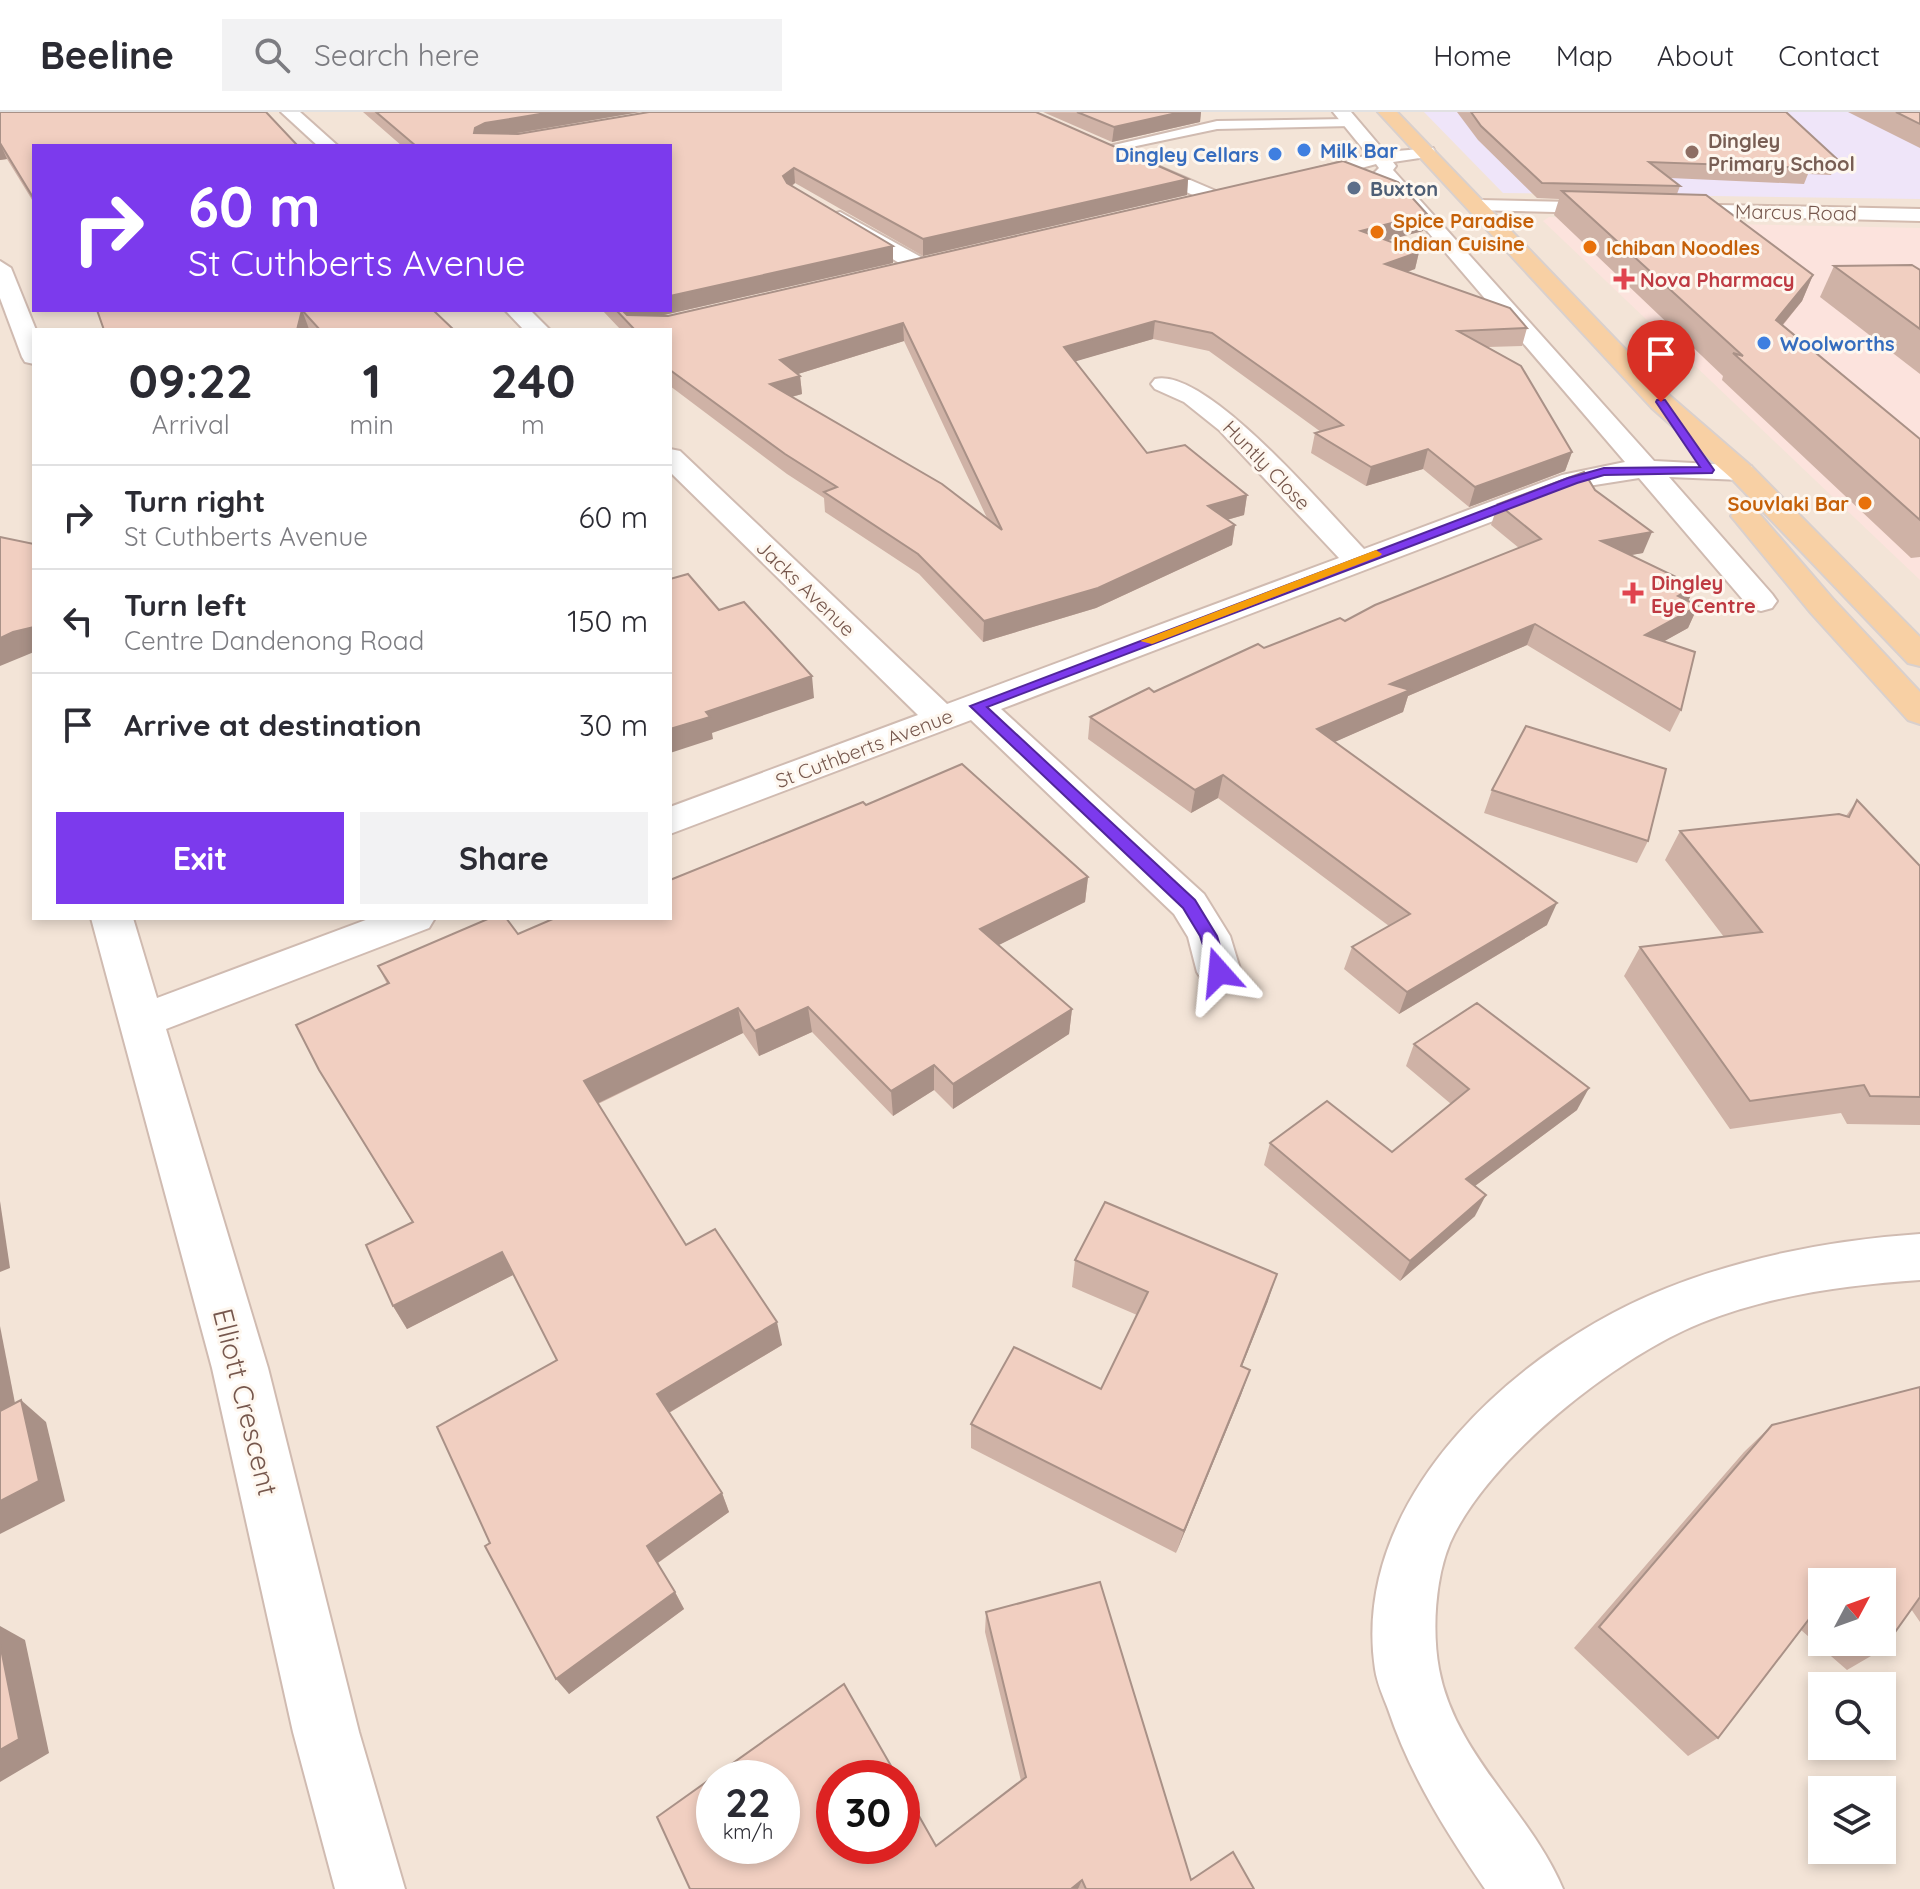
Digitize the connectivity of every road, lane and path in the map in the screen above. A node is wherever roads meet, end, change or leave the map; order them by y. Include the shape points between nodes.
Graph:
1 (290, 112) edge
2 (1387, 112) edge
3 (1345, 117) edge
4 (327, 144) edge
5 (1096, 146) joint
6 (1432, 159) junction
7 (1376, 163) junction
8 (1275, 184) edge
9 (1185, 205) edge
10 (1480, 206) junction
11 (824, 209) edge
12 (1920, 215) edge
13 (889, 273) edge
14 (2, 280) edge
15 (519, 312) edge
16 (536, 328) edge
17 (32, 352) edge
18 (1164, 384) dead end
19 (1661, 402) junction
20 (672, 459) edge
21 (1646, 469) junction
22 (1708, 470) junction
23 (1741, 472) junction
24 (1358, 560) junction
25 (1761, 601) dead end
26 (1920, 656) edge
27 (959, 712) junction
28 (1920, 713) edge
29 (672, 820) edge
30 (113, 920) edge
31 (409, 920) edge
32 (1219, 972) dead end
33 (141, 1021) junction
34 (1920, 1257) edge
35 (370, 1889) edge
36 (1528, 1889) edge

1 - 4 street
2 - 6 main road
3 - 5 lane via 1217,125
3 - 7 street
5 - 9 street via 1223,196
6 - 7 street
6 - 10 main road
7 - 8 street
7 - 21 street
10 - 12 street, Marcus Road
10 - 19 main road
11 - 13 street via 928,264
14 - 17 street
15 - 16 street
18 - 24 street, Huntly Close via 1193,397 1228,424
19 - 22 main road
19 - 23 main road
20 - 27 street, Jacks Avenue
21 - 22 street, St Cuthberts Avenue
21 - 24 street, St Cuthberts Avenue via 1580,478
21 - 25 street
22 - 23 street, St Cuthberts Avenue
22 - 28 main road
23 - 26 main road
24 - 27 street, St Cuthberts Avenue
27 - 29 street, St Cuthberts Avenue
27 - 32 street, Jacks Avenue via 1189,904 1209,936
30 - 33 street, Elliott Crescent
31 - 33 street
33 - 35 street, Elliott Crescent via 240,1368 326,1732
34 - 36 street via 1769,1278 1681,1306 1601,1349 1519,1413 1461,1471 1423,1535 1407,1599 1405,1664 1424,1722 1469,1807

